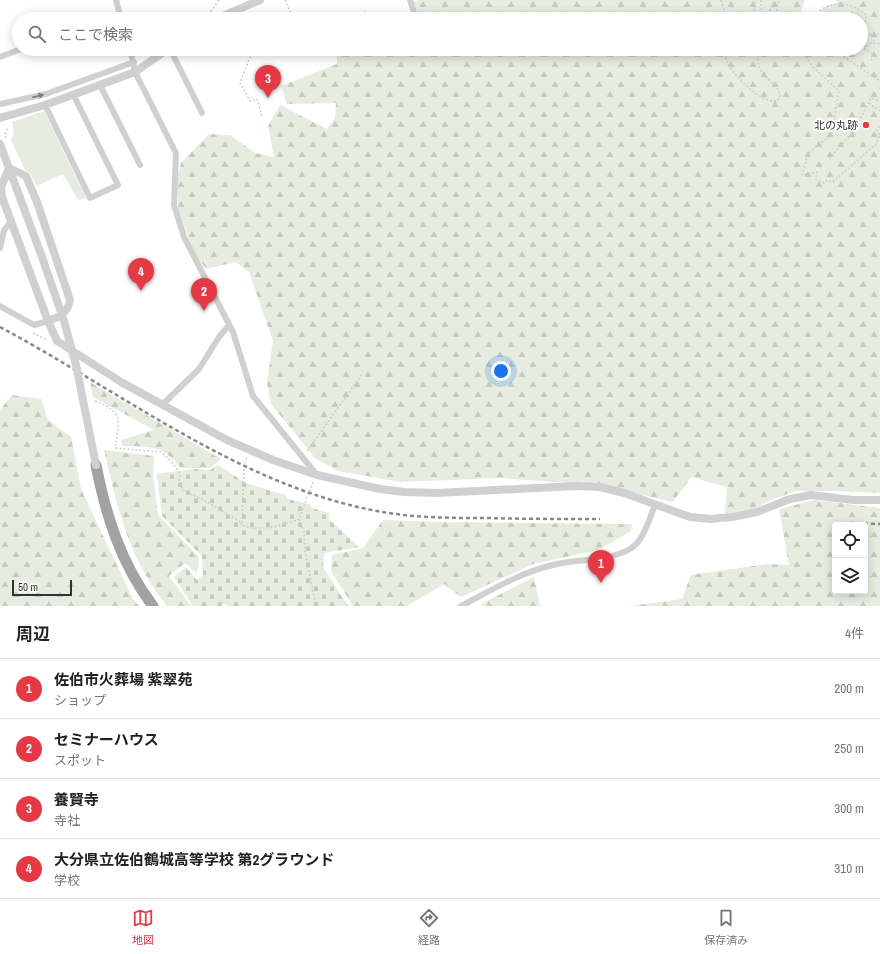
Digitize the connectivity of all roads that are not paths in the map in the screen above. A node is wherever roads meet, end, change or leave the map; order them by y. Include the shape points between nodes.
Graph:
1 (116, 0) edge
2 (260, 0) edge
3 (410, 0) edge
4 (119, 12) edge
5 (232, 12) edge
6 (414, 12) edge
7 (12, 52) edge
8 (132, 56) edge
9 (159, 56) edge
10 (173, 56) edge
11 (0, 57) edge
12 (134, 62) junction
13 (135, 72) junction
14 (100, 85) junction
15 (73, 94) junction
16 (0, 104) edge
17 (45, 105) junction
18 (202, 113) dead end
19 (0, 118) edge
20 (0, 144) edge
21 (140, 165) dead end
22 (9, 168) junction
23 (11, 222) junction
24 (0, 248) edge
25 (0, 306) edge
26 (48, 321) junction
27 (229, 325) junction
28 (162, 405) junction
29 (96, 465) joint
30 (317, 475) junction
31 (880, 500) edge
32 (655, 505) junction
33 (153, 606) edge
34 (462, 606) edge

1 - 4 street
2 - 5 street
3 - 6 street
7 - 11 street
8 - 12 street
9 - 13 street
10 - 18 street
12 - 13 street
16 -> 12 street via 46,94
13 - 14 street
13 - 27 street via 176,153 174,205 184,237
14 - 15 street
14 - 21 street
15 - 17 street
15 - 17 street via 118,185 90,198
17 - 19 street
20 - 22 street
22 - 23 street via 2,187 2,197
22 - 26 street via 26,176 70,300 69,308 59,317
22 - 29 street, bridge via 64,321 76,365
23 - 24 street via 4,230
23 - 26 street
25 - 26 street via 34,325
26 - 28 street via 57,341 120,382
27 - 28 street via 199,369
27 - 30 street via 253,396 305,455
28 - 30 street via 227,440
29 - 33 highway via 103,501 113,532 125,560
30 - 32 street via 404,492 592,487 624,493
31 - 32 street via 811,495 790,499 757,512 711,519 690,517
32 - 34 street via 642,536 630,549 603,558 553,564

